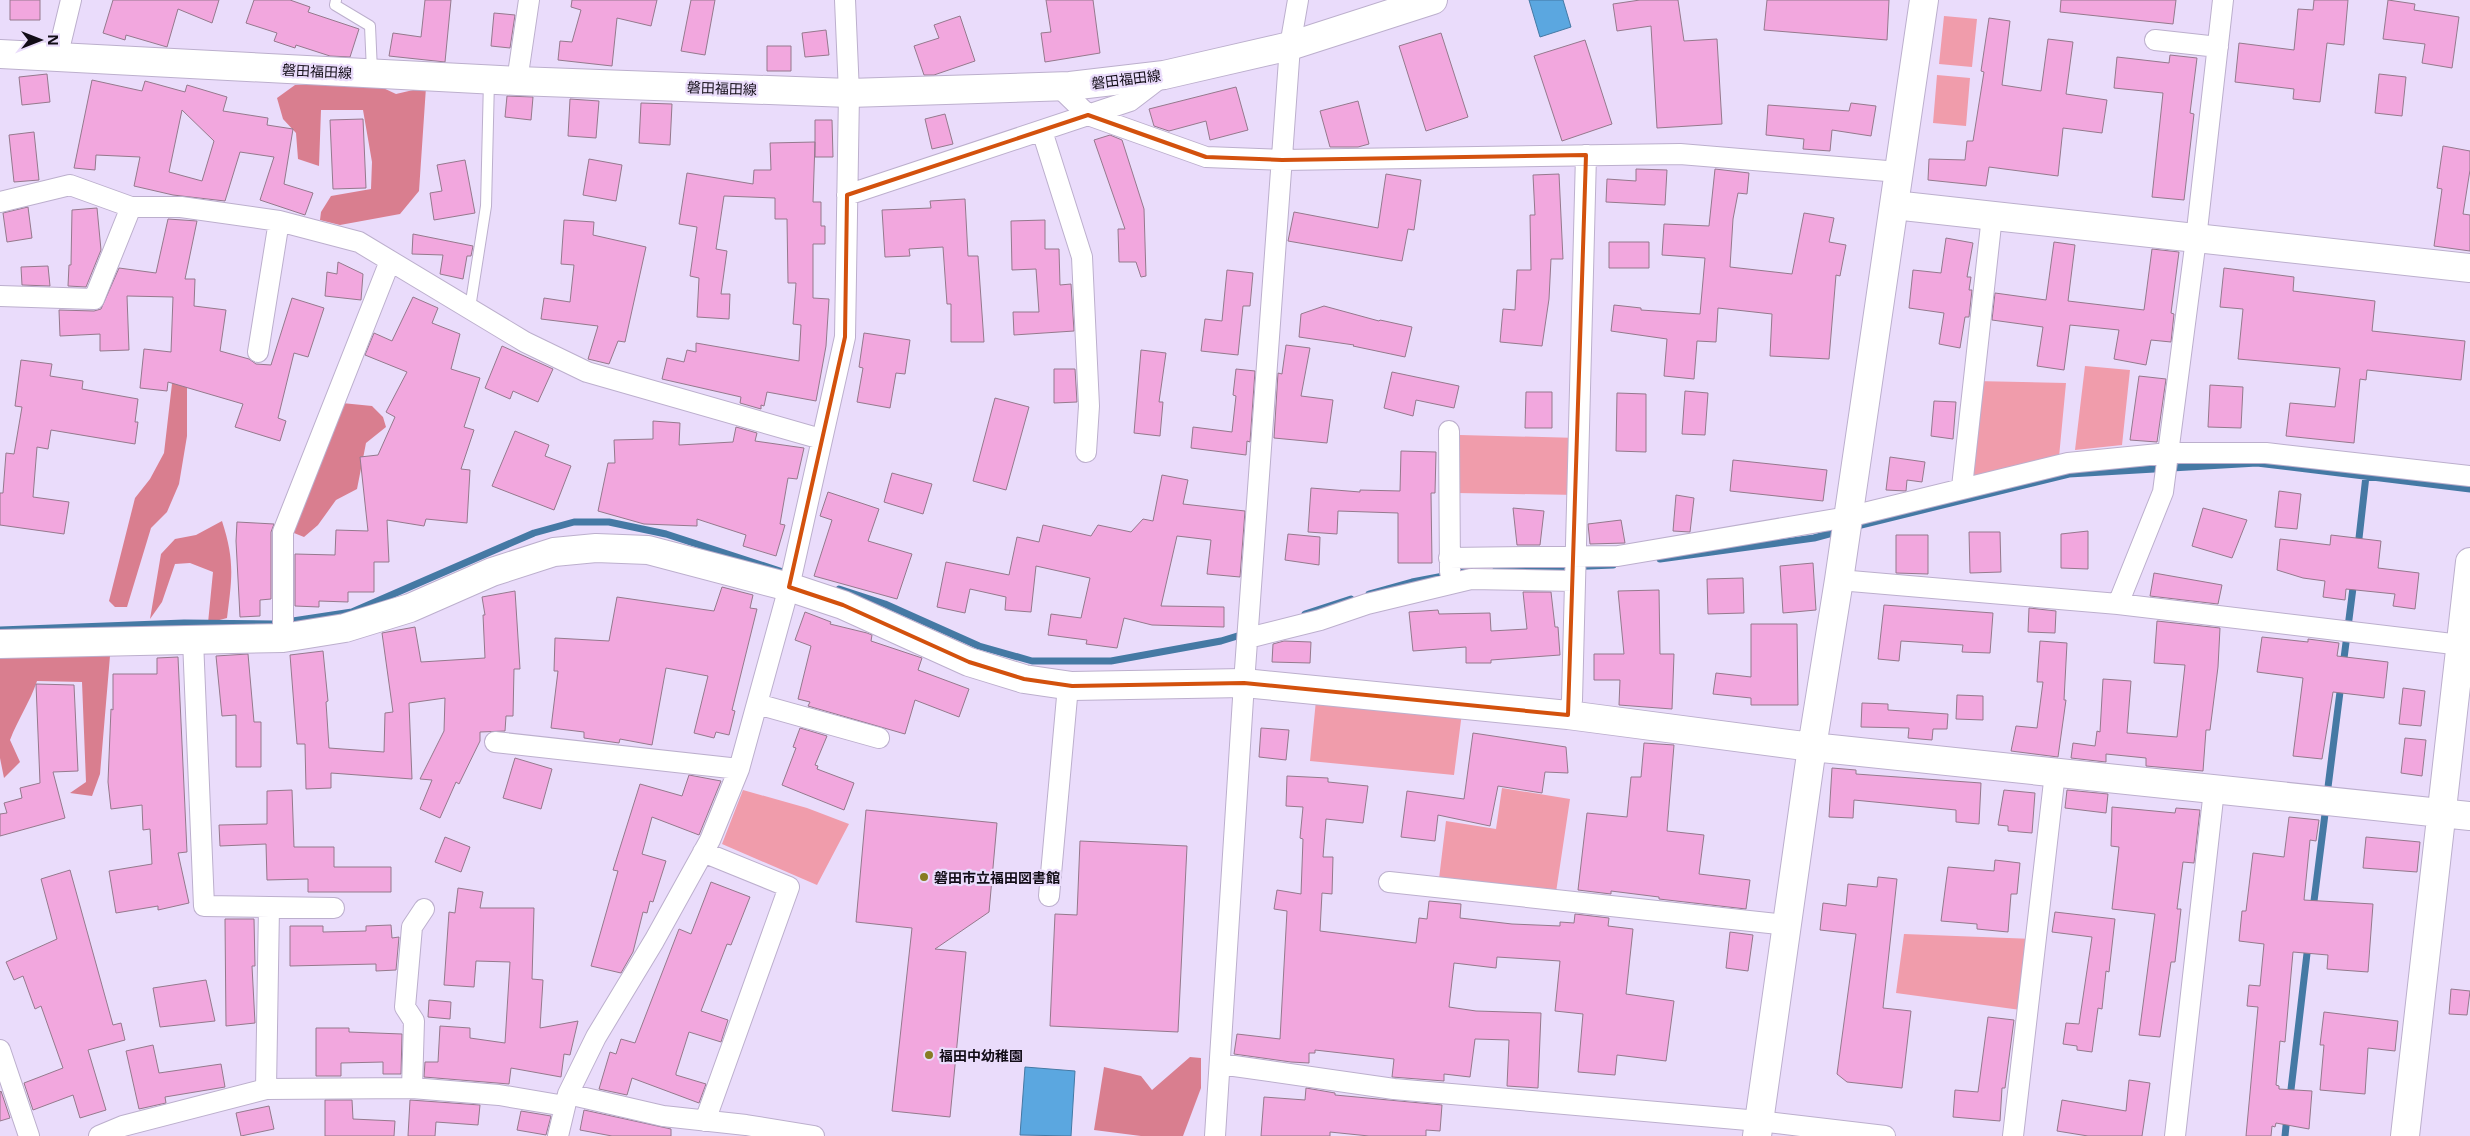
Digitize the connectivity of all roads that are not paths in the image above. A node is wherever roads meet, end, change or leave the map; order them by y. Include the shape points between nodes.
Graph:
1 (71, 0) edge
2 (336, 0) edge
3 (529, 0) edge
4 (844, 0) edge
5 (1298, 0) edge
6 (1432, 0) edge
7 (1924, 0) edge
8 (2223, 0) edge
9 (2155, 40) dead end
10 (1290, 46) junction
11 (2218, 48) junction
12 (0, 54) edge
13 (57, 58) junction
14 (372, 74) junction
15 (1164, 75) junction
16 (488, 79) junction
17 (517, 81) junction
18 (1058, 86) junction
19 (849, 93) junction
20 (1088, 115) junction
21 (1042, 131) junction
22 (1586, 155) junction
23 (1282, 160) junction
24 (1899, 172) junction
25 (847, 195) junction
26 (0, 202) edge
27 (1894, 205) junction
28 (131, 207) junction
29 (1992, 216) junction
30 (279, 221) junction
31 (2196, 239) junction
32 (390, 261) junction
33 (2470, 268) edge
34 (0, 296) edge
35 (470, 308) junction
36 (258, 352) dead end
37 (1449, 431) dead end
38 (821, 439) junction
39 (1086, 452) dead end
40 (2169, 453) junction
41 (2470, 476) edge
42 (1962, 488) junction
43 (1848, 517) junction
44 (1449, 558) junction
45 (1576, 558) junction
46 (2470, 562) edge
47 (1839, 580) junction
48 (1575, 581) junction
49 (1450, 584) junction
50 (789, 587) junction
51 (2118, 604) junction
52 (283, 638) junction
53 (1248, 638) junction
54 (193, 640) junction
55 (0, 644) edge
56 (2466, 645) edge
57 (1244, 683) junction
58 (1068, 686) junction
59 (757, 704) junction
60 (1568, 715) junction
61 (879, 738) dead end
62 (495, 742) dead end
63 (1812, 746) junction
64 (739, 769) junction
65 (2055, 773) junction
66 (2214, 790) junction
67 (2440, 814) junction
68 (2470, 816) edge
69 (703, 852) junction
70 (1389, 882) dead end
71 (1049, 896) dead end
72 (269, 907) junction
73 (334, 908) dead end
74 (424, 909) dead end
75 (1787, 925) junction
76 (0, 1050) edge
77 (1220, 1064) junction
78 (412, 1088) junction
79 (266, 1089) junction
80 (566, 1100) junction
81 (707, 1126) edge
82 (1758, 1128) edge
83 (29, 1136) edge
84 (99, 1136) edge
85 (558, 1136) edge
86 (814, 1136) edge
87 (1215, 1136) edge
88 (1885, 1136) edge
89 (2013, 1136) edge
90 (2175, 1136) edge
91 (2405, 1136) edge

1 - 13 street
2 - 14 lane via 335,5 370,26
3 - 17 street
4 - 19 street
5 - 10 street
6 - 10 street, 磐田福田線
7 - 24 street
8 - 11 street
9 - 11 street
10 - 15 street, 磐田福田線
10 - 23 street
11 - 31 street
12 - 13 street, 磐田福田線
13 - 14 street, 磐田福田線
14 - 16 street, 磐田福田線
15 - 18 street, 磐田福田線
15 - 20 street via 1130,101
16 - 17 street, 磐田福田線
16 - 35 lane via 486,206
17 - 19 street, 磐田福田線
18 - 19 street, 磐田福田線
18 - 20 street
19 - 25 street
20 - 21 street
20 - 23 street via 1206,157
21 - 25 street
21 - 39 street via 1082,257 1089,406
22 - 23 street
22 - 24 street via 1680,154
22 - 45 street
23 - 53 street
24 - 27 street
25 - 38 street via 845,337
26 - 28 street via 70,185
27 - 29 street
27 - 43 street
28 - 30 street via 181,207
28 - 34 street via 94,299
29 - 31 street
29 - 42 street
30 - 32 street via 359,242
30 - 36 street
31 - 33 street
31 - 40 street
32 - 35 street
32 - 52 street via 283,532
35 - 38 street via 525,342 587,372
37 - 44 street
38 - 50 street
40 - 41 street via 2266,453
40 - 42 street via 2068,464
40 - 51 street via 2163,492
42 - 43 street
43 - 45 street via 1628,554
43 - 47 street
44 - 45 street
44 - 49 street
45 - 48 street
46 - 56 street
47 - 51 street
47 - 63 street
48 - 49 street via 1479,578
48 - 60 street via 1572,700
49 - 53 street
50 - 52 street via 648,550 596,548 554,552 492,572 400,611 345,628
50 - 58 street via 843,605 969,662 1024,679
50 - 59 street
51 - 56 street
52 - 54 street
53 - 57 street
54 - 55 street
54 - 72 street via 204,906
56 - 67 street
57 - 58 street
57 - 60 street
57 - 77 street
58 - 71 street
59 - 61 street
59 - 64 street
60 - 63 street
62 - 64 street
63 - 65 street
63 - 75 street
64 - 69 street
65 - 66 street
65 - 89 street
66 - 67 street
66 - 90 street
67 - 68 street
67 - 91 street
69 - 80 street via 596,1037
69 - 81 street via 789,887
70 - 75 street
72 - 73 street
72 - 79 street
74 - 78 street via 412,927 405,1008 414,1021
75 - 82 street
76 - 83 street
77 - 82 street via 1394,1089
77 - 87 street
78 - 79 street
78 - 80 street
79 - 84 street via 122,1126
80 - 81 street
80 - 85 street
81 - 86 street
82 - 88 street

